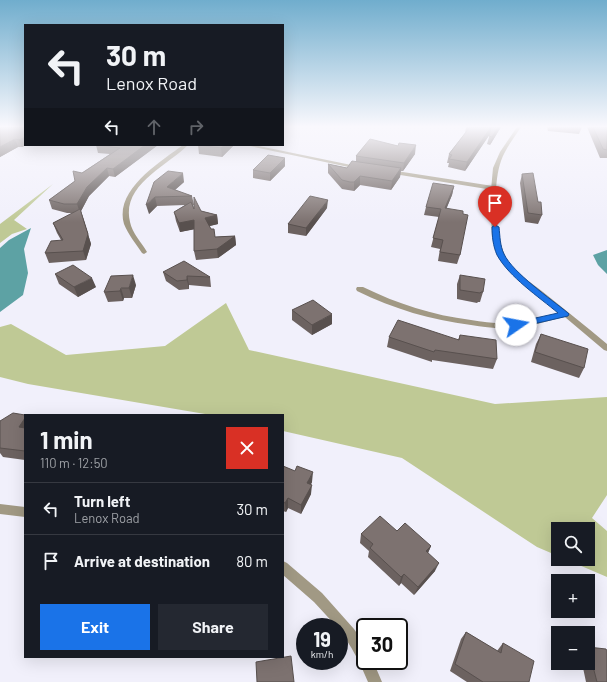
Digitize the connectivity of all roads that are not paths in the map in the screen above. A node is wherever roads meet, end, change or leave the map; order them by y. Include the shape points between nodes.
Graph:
1 (169, 159) edge
2 (311, 159) edge
3 (500, 159) edge
4 (368, 169) edge
5 (383, 171) edge
6 (494, 188) junction
7 (144, 252) dead end
8 (360, 289) dead end
9 (565, 314) junction
10 (607, 348) edge
11 (0, 509) edge
12 (24, 512) edge
13 (284, 568) edge
14 (356, 643) edge
15 (370, 670) edge
16 (375, 682) edge

1 - 7 street via 133,188 126,202 127,223
2 - 4 street
3 - 6 street
5 - 6 street
6 - 9 street via 496,242 500,254 510,268
8 - 9 street via 422,315 460,322 494,326 516,325
9 - 10 street
11 - 12 street
13 - 14 street via 316,595
15 - 16 street

